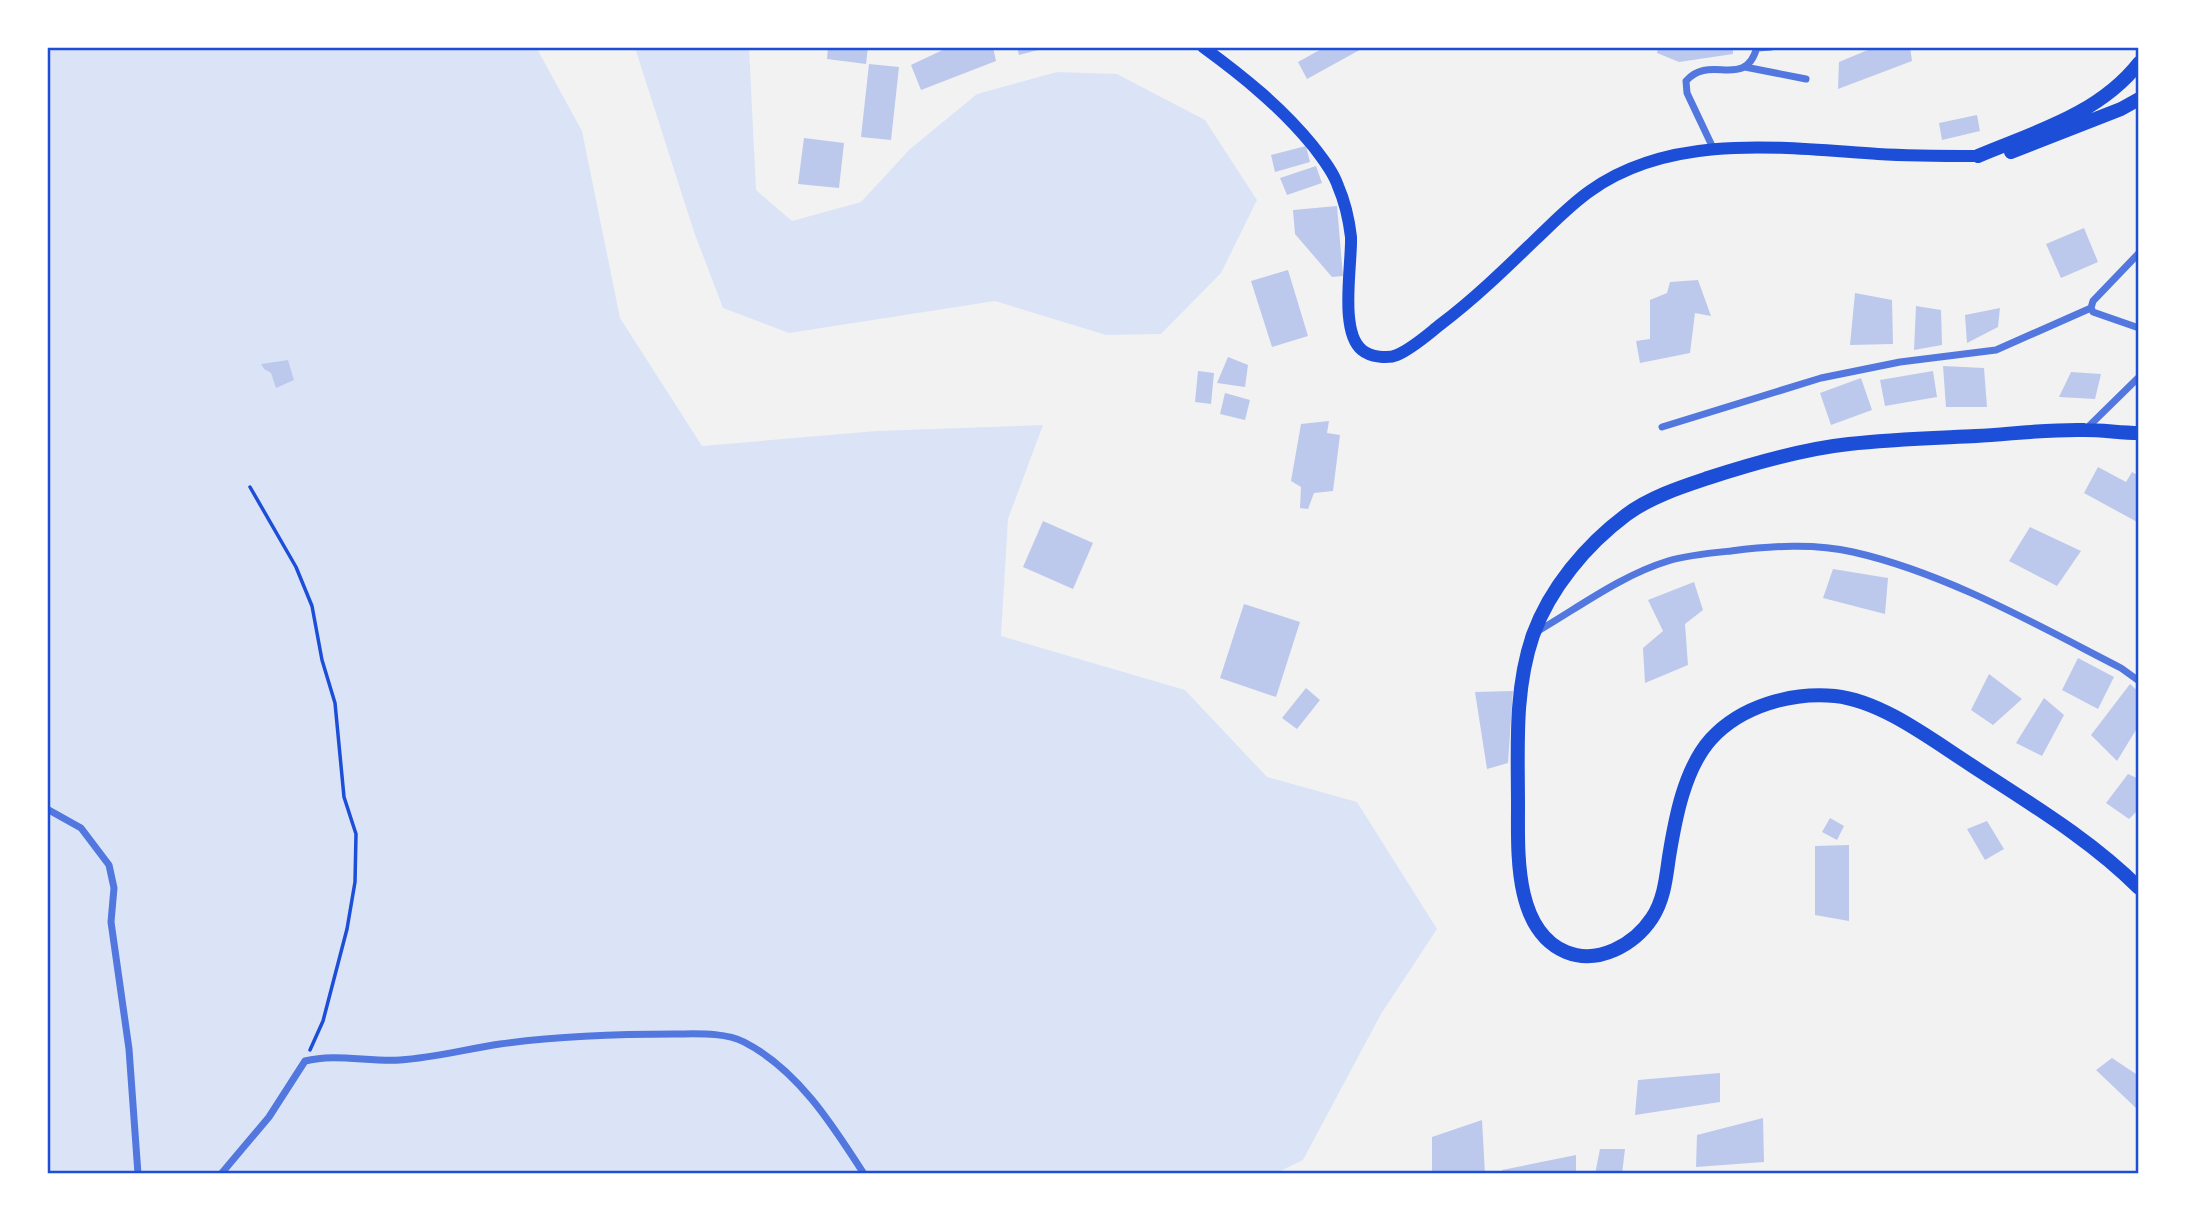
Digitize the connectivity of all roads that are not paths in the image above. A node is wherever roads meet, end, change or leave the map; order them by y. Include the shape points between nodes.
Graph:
1 (1203, 47) edge
2 (1757, 47) edge
3 (1771, 47) edge
4 (2139, 63) edge
5 (1745, 68) junction
6 (1806, 79) dead end
7 (2139, 99) edge
8 (1714, 150) junction
9 (1978, 156) junction
10 (2139, 253) edge
11 (2091, 308) junction
12 (2139, 328) edge
13 (2139, 377) edge
14 (1662, 427) dead end
15 (2086, 429) junction
16 (2139, 433) edge
17 (1534, 634) junction
18 (2139, 681) edge
19 (47, 809) edge
20 (2139, 888) edge
21 (138, 1174) edge
22 (221, 1174) edge
23 (864, 1174) edge

1 - 8 main road via 1269,97 1298,127 1338,183 1351,237 1349,305 1354,340 1373,355 1395,356 1423,338 1473,300 1568,209 1612,177 1671,156
2 - 3 street
2 - 5 street
4 - 9 highway via 2105,97 2080,113
5 - 6 street
5 - 8 street via 1706,69 1686,81 1687,93
7 - 9 highway via 2012,151
8 - 9 main road via 1759,147
10 - 11 street
11 - 12 street
11 - 14 street via 1996,349 1821,378
13 - 15 street
15 - 16 highway
15 - 17 highway via 1847,444 1777,457 1680,487 1629,513 1604,534 1553,593
17 - 18 street via 1633,575 1669,561 1768,546 1805,547 1852,552 1998,605
17 - 20 highway via 1520,692 1518,855 1535,926 1552,944 1571,954 1612,952 1636,937 1661,901 1675,817 1709,740 1734,719 1763,705 1794,698 1836,696 1868,705 1910,726 2111,860
19 - 21 street via 81,828 109,865
22 - 23 street via 269,1117 305,1061 321,1057 402,1060 587,1035 704,1034 740,1040 787,1071

